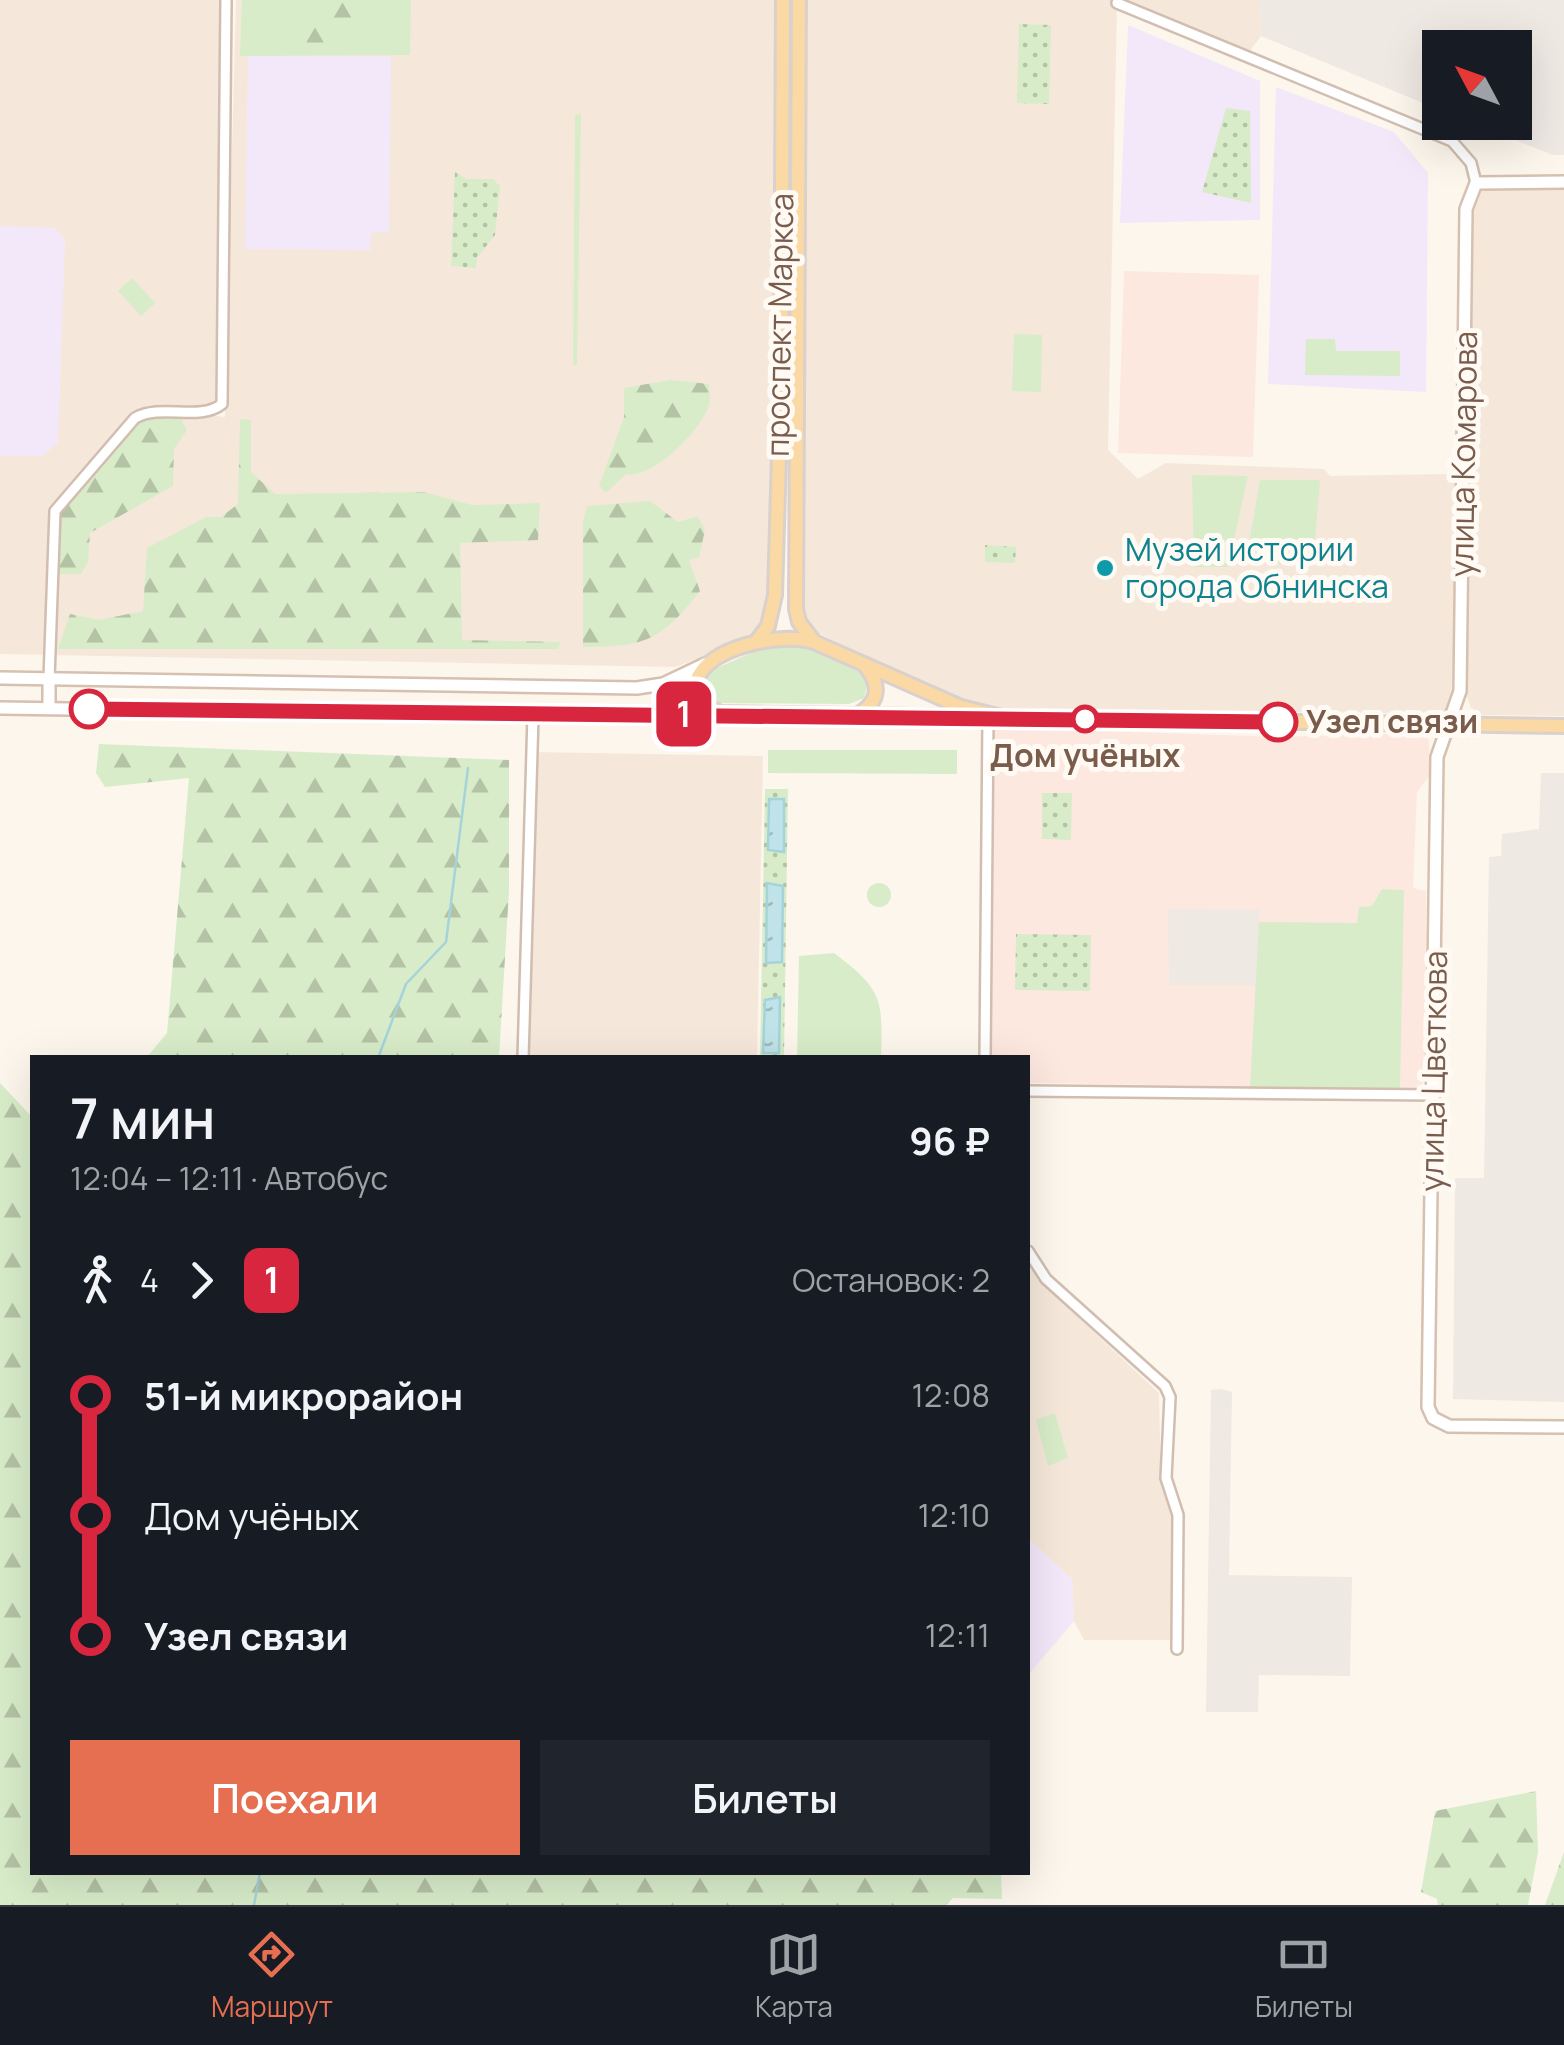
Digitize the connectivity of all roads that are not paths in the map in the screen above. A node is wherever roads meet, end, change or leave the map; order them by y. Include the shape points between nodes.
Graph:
1 (226, 0) edge
2 (783, 0) edge
3 (798, 0) edge
4 (1117, 3) dead end
5 (1564, 182) edge
6 (1476, 183) junction
7 (774, 596) junction
8 (796, 597) junction
9 (814, 642) junction
10 (755, 644) junction
11 (710, 660) junction
12 (861, 662) junction
13 (0, 678) edge
14 (50, 679) junction
15 (0, 708) edge
16 (50, 708) junction
17 (720, 713) junction
18 (856, 715) junction
19 (533, 716) junction
20 (1006, 718) junction
21 (988, 720) junction
22 (1448, 725) junction
23 (1564, 726) edge
24 (523, 1055) edge
25 (985, 1055) edge
26 (1030, 1091) edge
27 (1435, 1095) junction
28 (1030, 1254) edge
29 (1564, 1427) edge
30 (1177, 1650) dead end

1 - 14 street via 222,404 212,412 146,412 135,418 54,512
2 - 7 main road, проспект Маркса
3 - 8 main road, проспект Маркса
4 - 6 street via 1452,141 1471,163
5 - 6 main road
6 - 22 main road, улица Комарова via 1466,208 1460,691
7 - 8 main road
7 - 10 main road, проспект Маркса via 768,626
8 - 9 main road, проспект Маркса via 798,622
9 - 10 main road via 781,636
9 - 12 main road
10 - 11 main road
11 - 14 main road via 686,676 638,688
11 - 17 main road via 696,689 701,702
12 - 18 main road via 877,688 869,708
12 - 20 main road via 961,708
13 - 14 main road
14 - 16 main road
15 - 16 main road
16 - 19 main road
17 - 18 main road
17 - 19 main road
18 - 21 main road
19 - 24 street
20 - 21 main road
20 - 22 main road
21 - 25 street
22 - 23 main road
22 - 27 main road, улица Цветкова via 1437,758
26 - 27 street
27 - 29 main road, улица Цветкова via 1428,1407 1448,1426
28 - 30 street via 1046,1280 1165,1386 1170,1398 1166,1478 1178,1516

